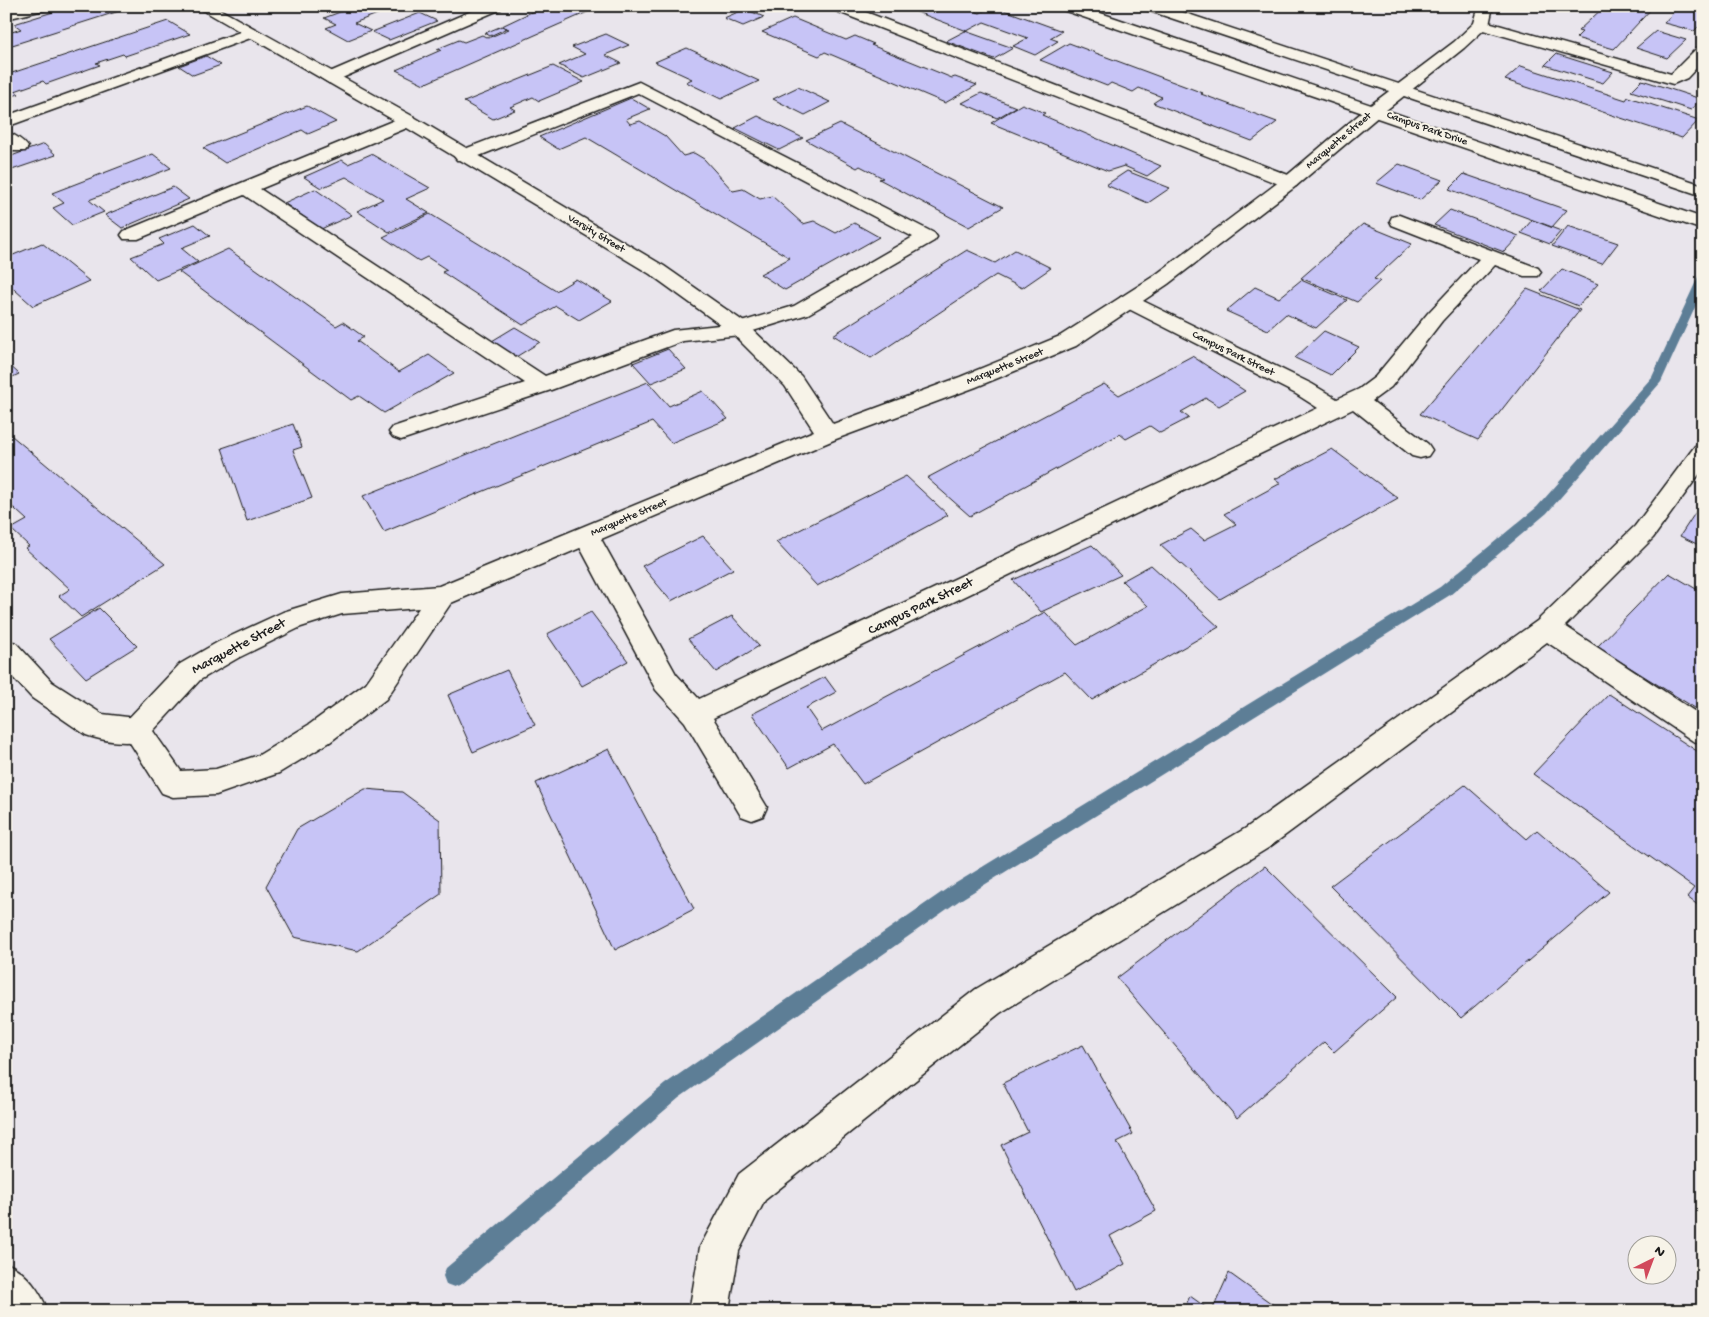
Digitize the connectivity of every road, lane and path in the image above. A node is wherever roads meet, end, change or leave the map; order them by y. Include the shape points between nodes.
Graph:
1 (43, 6) edge
2 (203, 6) edge
3 (496, 6) edge
4 (836, 6) edge
5 (1065, 6) edge
6 (1149, 6) edge
7 (6, 15) edge
8 (1483, 15) edge
9 (251, 34) junction
10 (1703, 51) edge
11 (329, 78) junction
12 (1402, 90) junction
13 (1374, 111) junction
14 (408, 121) junction
15 (6, 122) edge
16 (463, 156) junction
17 (1290, 182) junction
18 (248, 189) junction
19 (1703, 191) edge
20 (1399, 221) dead end
21 (1703, 224) edge
22 (131, 235) dead end
23 (1492, 257) junction
24 (1531, 272) dead end
25 (1128, 301) junction
26 (740, 329) junction
27 (543, 385) junction
28 (1346, 405) junction
29 (401, 432) dead end
30 (828, 434) junction
31 (1420, 450) dead end
32 (1703, 452) edge
33 (587, 536) junction
34 (442, 596) junction
35 (1547, 628) junction
36 (6, 652) edge
37 (695, 714) junction
38 (136, 730) junction
39 (1703, 732) edge
40 (752, 807) dead end
41 (6, 1283) edge
42 (28, 1311) edge
43 (713, 1311) edge

1 - 7 main road
2 - 9 main road, Varsity Street
3 - 11 main road
4 - 17 main road
5 - 13 main road, Campus Park Drive
6 - 12 main road
8 - 10 main road via 1674,79
8 - 12 main road, Marquette Street via 1459,45
9 - 11 main road, Varsity Street
9 - 15 main road
11 - 14 main road, Varsity Street
12 - 13 main road, Marquette Street
12 - 19 main road
13 - 17 main road, Marquette Street
13 - 21 main road, Campus Park Drive
14 - 16 main road, Varsity Street
14 - 18 main road
16 - 26 main road, Varsity Street via 657,270
16 - 26 main road via 639,87 927,237 801,310
17 - 25 main road, Marquette Street via 1161,280
18 - 22 main road
18 - 27 main road
20 - 23 main road
23 - 24 main road
23 - 28 main road, Campus Park Street via 1435,317 1383,382
25 - 28 main road, Campus Park Street via 1304,389
25 - 30 main road, Marquette Street via 1068,341
26 - 27 main road via 680,335
26 - 30 main road, Varsity Street via 793,381
27 - 29 main road
28 - 31 main road
28 - 37 main road, Campus Park Street
30 - 33 main road, Marquette Street
32 - 35 main road via 1644,532
33 - 34 main road, Marquette Street
33 - 37 main road via 666,682
34 - 38 main road, Marquette Street via 342,604 292,619 190,672
34 - 38 main road via 376,691 320,733 269,764 216,782 173,784
35 - 39 main road
35 - 43 main road via 1257,838 988,1001 752,1187 720,1247 710,1306
36 - 38 main road via 42,690 96,726
37 - 40 main road
41 - 42 main road

